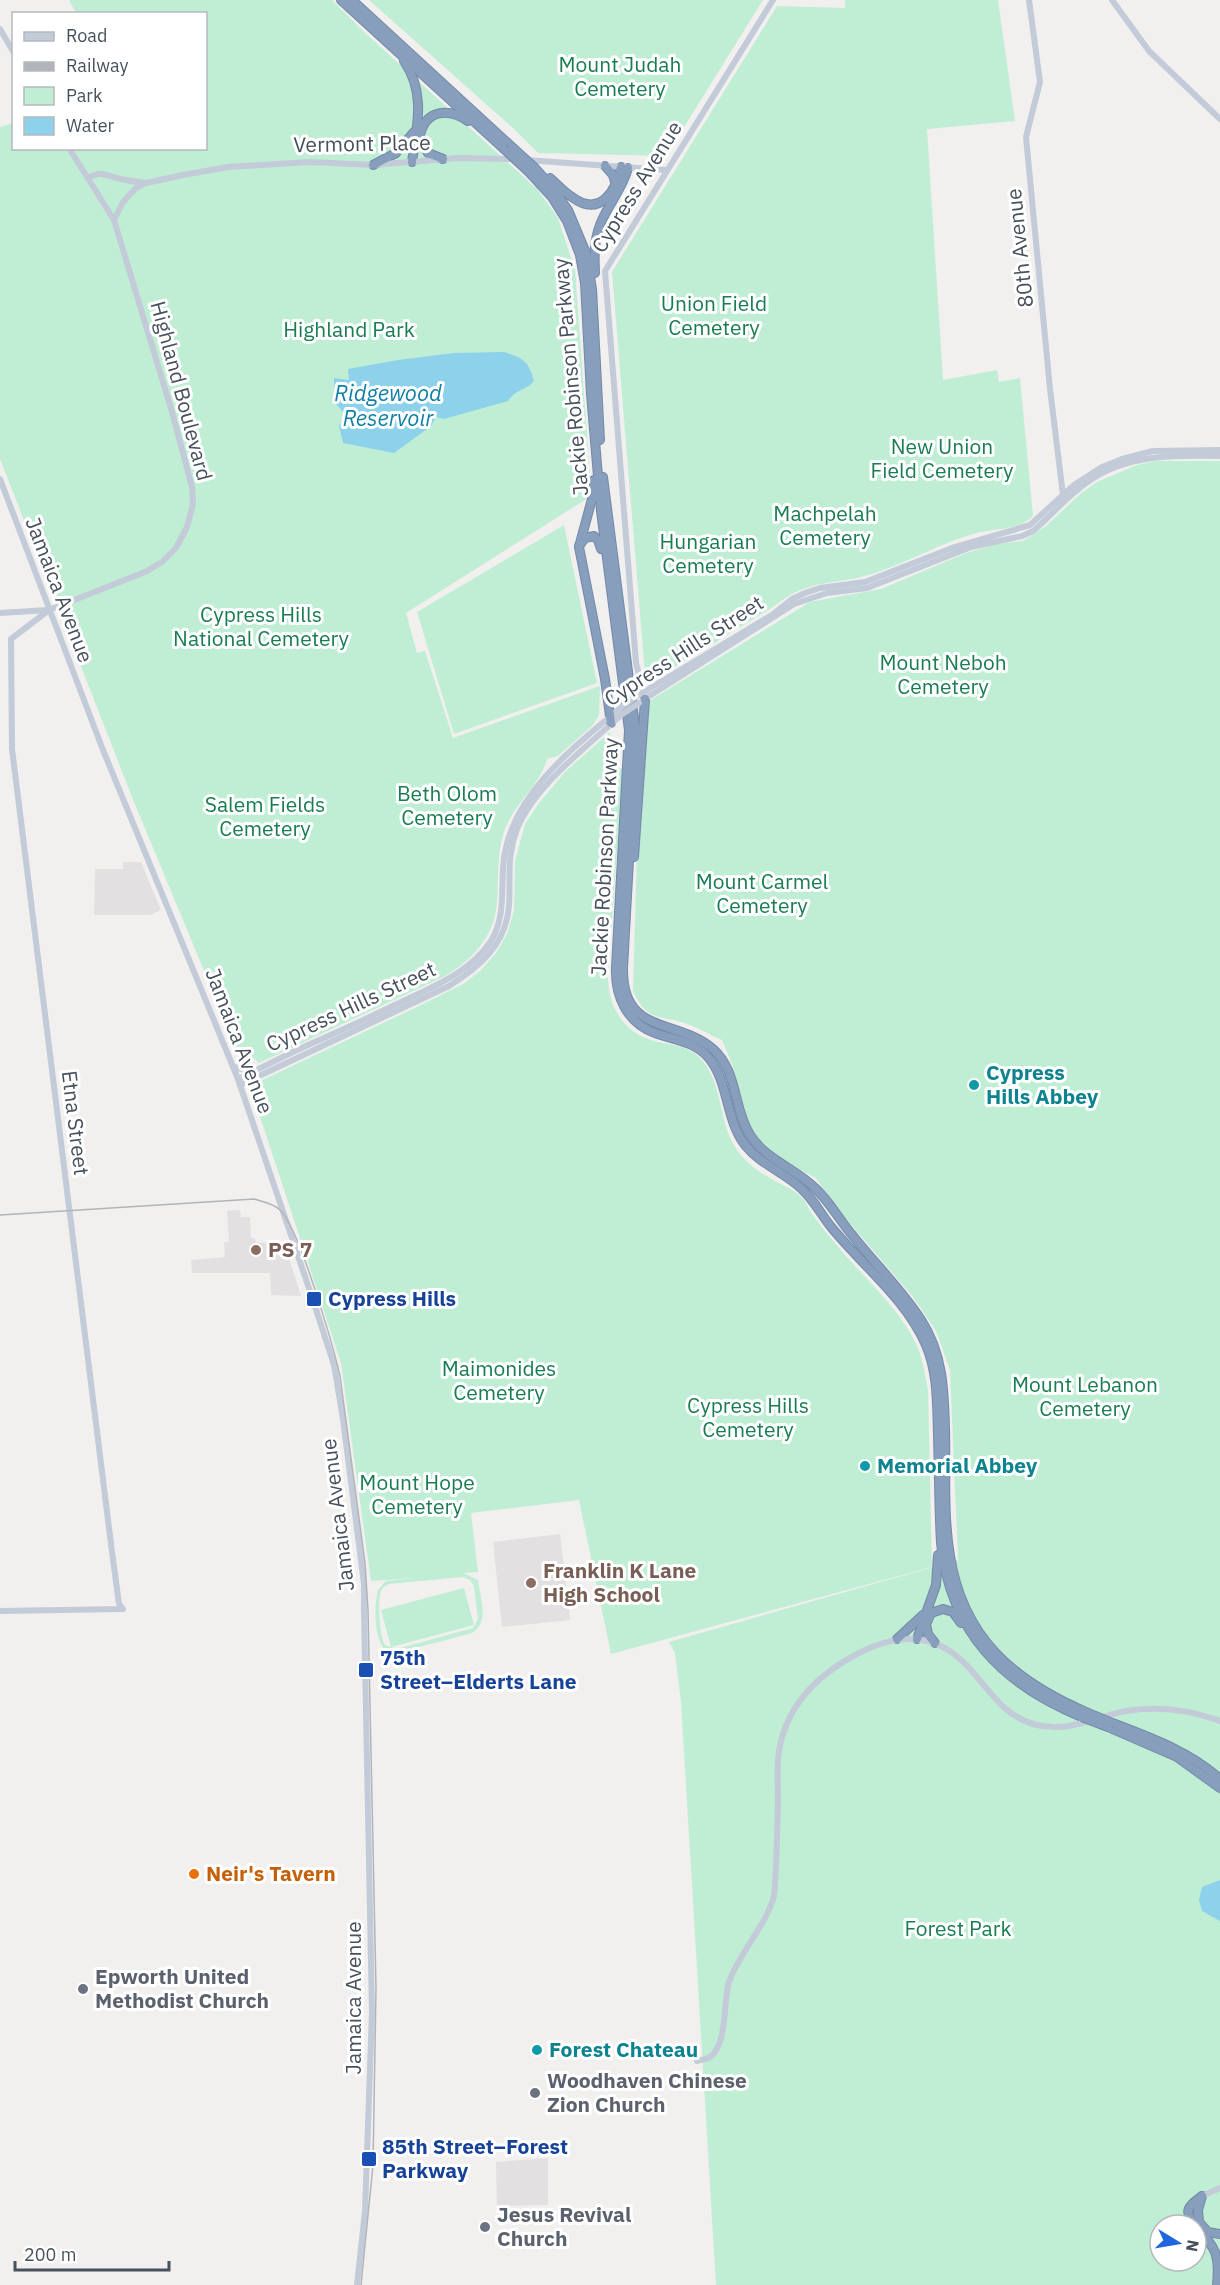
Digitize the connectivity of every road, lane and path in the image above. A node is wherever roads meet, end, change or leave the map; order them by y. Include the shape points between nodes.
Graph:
1 (341, 0) edge
2 (352, 0) edge
3 (773, 0) edge
4 (1029, 0) edge
5 (1112, 0) edge
6 (0, 29) edge
7 (395, 48) junction
8 (12, 50) edge
9 (1220, 119) edge
10 (416, 129) junction
11 (488, 134) junction
12 (420, 139) junction
13 (70, 150) edge
14 (443, 159) junction
15 (414, 162) junction
16 (374, 165) junction
17 (605, 166) junction
18 (625, 167) junction
19 (532, 170) junction
20 (666, 170) junction
21 (88, 178) junction
22 (146, 183) junction
23 (616, 186) junction
24 (114, 220) junction
25 (593, 319) junction
26 (594, 441) junction
27 (1220, 450) edge
28 (1220, 456) edge
29 (0, 478) edge
30 (1063, 495) junction
31 (579, 547) junction
32 (609, 584) junction
33 (793, 602) junction
34 (49, 610) junction
35 (0, 613) edge
36 (641, 697) junction
37 (611, 720) junction
38 (628, 905) junction
39 (234, 1067) junction
40 (254, 1072) junction
41 (239, 1082) junction
42 (940, 1524) junction
43 (0, 1611) edge
44 (926, 1612) junction
45 (926, 1624) junction
46 (897, 1639) junction
47 (920, 1640) junction
48 (977, 1640) junction
49 (935, 1644) junction
50 (1084, 1714) junction
51 (1220, 1721) edge
52 (1112, 1725) junction
53 (1218, 1777) edge
54 (1220, 1788) edge
55 (697, 2061) dead end
56 (1220, 2188) edge
57 (1202, 2196) junction
58 (1188, 2213) edge
59 (1220, 2234) edge
60 (1208, 2239) edge
61 (1219, 2284) edge
62 (357, 2285) edge

1 - 7 highway, Jackie Robinson Parkway
2 - 19 highway, Jackie Robinson Parkway, bridge
3 - 20 street, Cypress Avenue
4 - 30 street, 80th Avenue via 1040,82 1026,137
5 - 9 street via 1149,51
6 - 8 street
7 - 10 highway via 417,86 420,107
7 - 11 highway, Jackie Robinson Parkway
10 - 15 highway
10 - 16 highway via 400,150
11 - 12 highway via 459,115 445,111 429,118
11 - 19 highway, Jackie Robinson Parkway, bridge
12 - 14 highway via 428,153
12 - 15 highway
13 - 21 street, Highland Boulevard
14 - 15 street, Vermont Place
14 - 17 street, Vermont Place
15 - 16 street, Vermont Place
16 - 22 street, Vermont Place via 275,163
17 - 18 street, Vermont Place
17 - 23 highway
18 - 20 street, Vermont Place
18 - 23 highway
18 - 25 highway via 623,184 596,236
19 - 23 highway via 548,176 572,197 586,203 606,198
19 - 25 highway, Jackie Robinson Parkway via 564,202 580,235 590,271
19 - 26 highway, Jackie Robinson Parkway via 558,204 580,255
20 - 36 street, Cypress Avenue via 605,271
21 - 22 street via 106,173
21 - 24 street, Highland Boulevard
22 - 24 street via 130,192
24 - 34 street, Highland Boulevard via 192,487 193,504 187,528 162,562
25 - 38 highway, Jackie Robinson Parkway via 605,495 635,726
26 - 31 highway via 593,494
26 - 32 highway, Jackie Robinson Parkway
27 - 30 street, Cypress Hills Street via 1153,451 1122,459 1085,477
28 - 33 street, Cypress Hills Street via 1155,457 1124,464 1090,480 1044,522 1022,536 971,547 867,588
29 - 34 street, Jamaica Avenue
30 - 33 street, Cypress Hills Street via 1022,529 952,548 865,582 820,588
31 - 32 highway via 587,537 598,540
31 - 37 highway
32 - 42 highway, Jackie Robinson Parkway via 629,730 616,968 619,995 629,1014 646,1029 704,1053 716,1069 741,1140 764,1163 801,1187 909,1316 929,1353 937,1394
33 - 36 street, Cypress Hills Street
34 - 35 street
34 - 39 street, Jamaica Avenue
34 - 43 street, Etna Street via 11,639 12,755 112,1552 123,1609
36 - 37 street, Cypress Hills Street, bridge
36 - 38 highway via 635,855
37 - 40 street, Cypress Hills Street via 557,765 513,823 504,854 503,907 492,939 481,954 446,981
37 - 41 street, Cypress Hills Street via 526,812 511,849 505,927 490,955 450,986
38 - 50 highway, Jackie Robinson Parkway via 623,980 633,1006 653,1023 693,1037 714,1051 728,1071 745,1125 756,1144 809,1182 917,1313 929,1334 944,1386 950,1556 959,1593 987,1644 1014,1672
39 - 40 street
39 - 41 street, Jamaica Avenue
40 - 41 street, Cypress Hills Street
41 - 62 street, Jamaica Avenue via 334,1365 364,1584 372,2012 366,2211
42 - 44 highway via 937,1580
42 - 48 highway, Jackie Robinson Parkway via 949,1581 958,1608
44 - 46 highway
44 - 47 highway
45 - 47 highway
45 - 48 highway via 934,1612 948,1610
45 - 49 highway
46 - 47 street
46 - 55 street via 840,1662 815,1683 790,1717 781,1739 778,1762 772,1904 730,1979 721,2039 710,2056
47 - 49 street
48 - 50 highway, Jackie Robinson Parkway via 1001,1669 1024,1688
49 - 51 street via 957,1656 1010,1713 1033,1724 1062,1728 1142,1709 1179,1710
50 - 52 highway, Jackie Robinson Parkway, bridge
52 - 53 highway, Jackie Robinson Parkway via 1169,1745
52 - 54 highway, Jackie Robinson Parkway via 1178,1757
56 - 57 street
57 - 58 highway via 1190,2205
57 - 59 highway via 1198,2222 1208,2232
60 - 61 highway via 1217,2253

